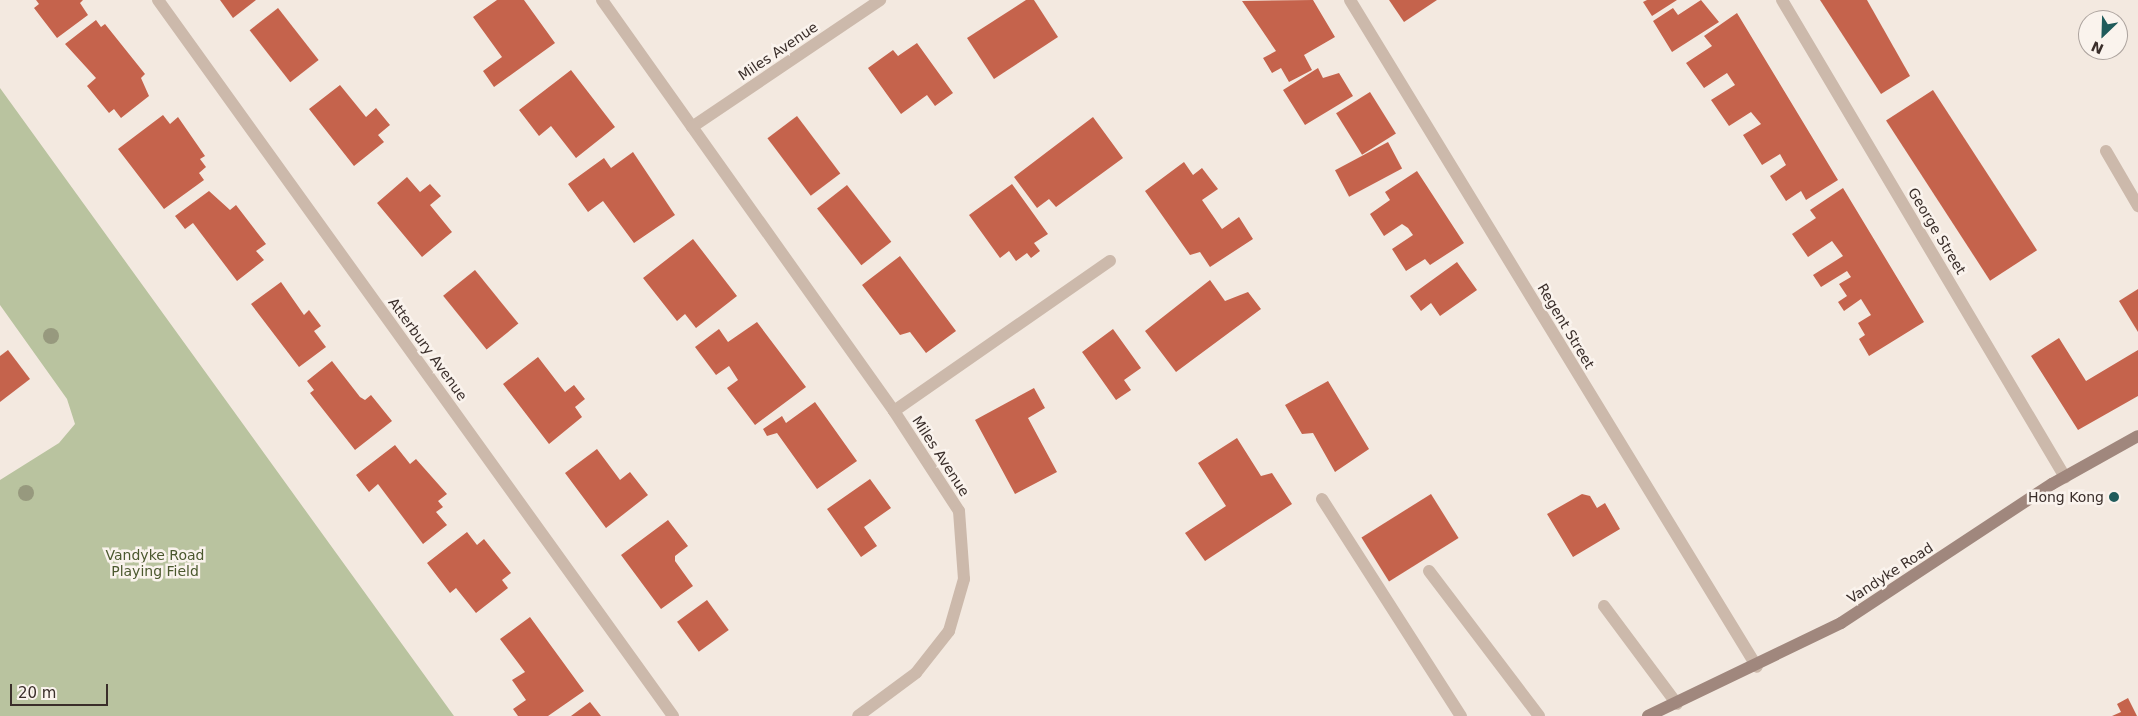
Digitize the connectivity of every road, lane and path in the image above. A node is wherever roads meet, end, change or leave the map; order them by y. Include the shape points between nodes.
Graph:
1 (158, 0) edge
2 (602, 0) edge
3 (880, 0) edge
4 (1350, 0) edge
5 (1782, 0) edge
6 (692, 127) junction
7 (2106, 151) dead end
8 (2138, 206) edge
9 (1110, 261) dead end
10 (894, 411) junction
11 (2138, 436) edge
12 (2065, 477) junction
13 (1322, 499) dead end
14 (1429, 570) dead end
15 (1604, 606) dead end
16 (1757, 667) junction
17 (1677, 704) junction
18 (673, 716) edge
19 (858, 716) edge
20 (1461, 716) edge
21 (1538, 716) edge
22 (1648, 716) edge

1 - 18 street, Atterbury Avenue
2 - 6 street, Miles Avenue
3 - 6 street, Miles Avenue
4 - 16 street, Regent Street
5 - 12 street, George Street
6 - 10 street, Miles Avenue
7 - 8 street
9 - 10 street, Miles Avenue
10 - 19 street, Miles Avenue via 959,511 964,579 949,630 933,652 916,673
11 - 12 street, Vandyke Road
12 - 16 street, Vandyke Road via 1841,623
13 - 20 street
14 - 21 street
15 - 17 street
16 - 17 street, Vandyke Road
17 - 22 street, Vandyke Road

